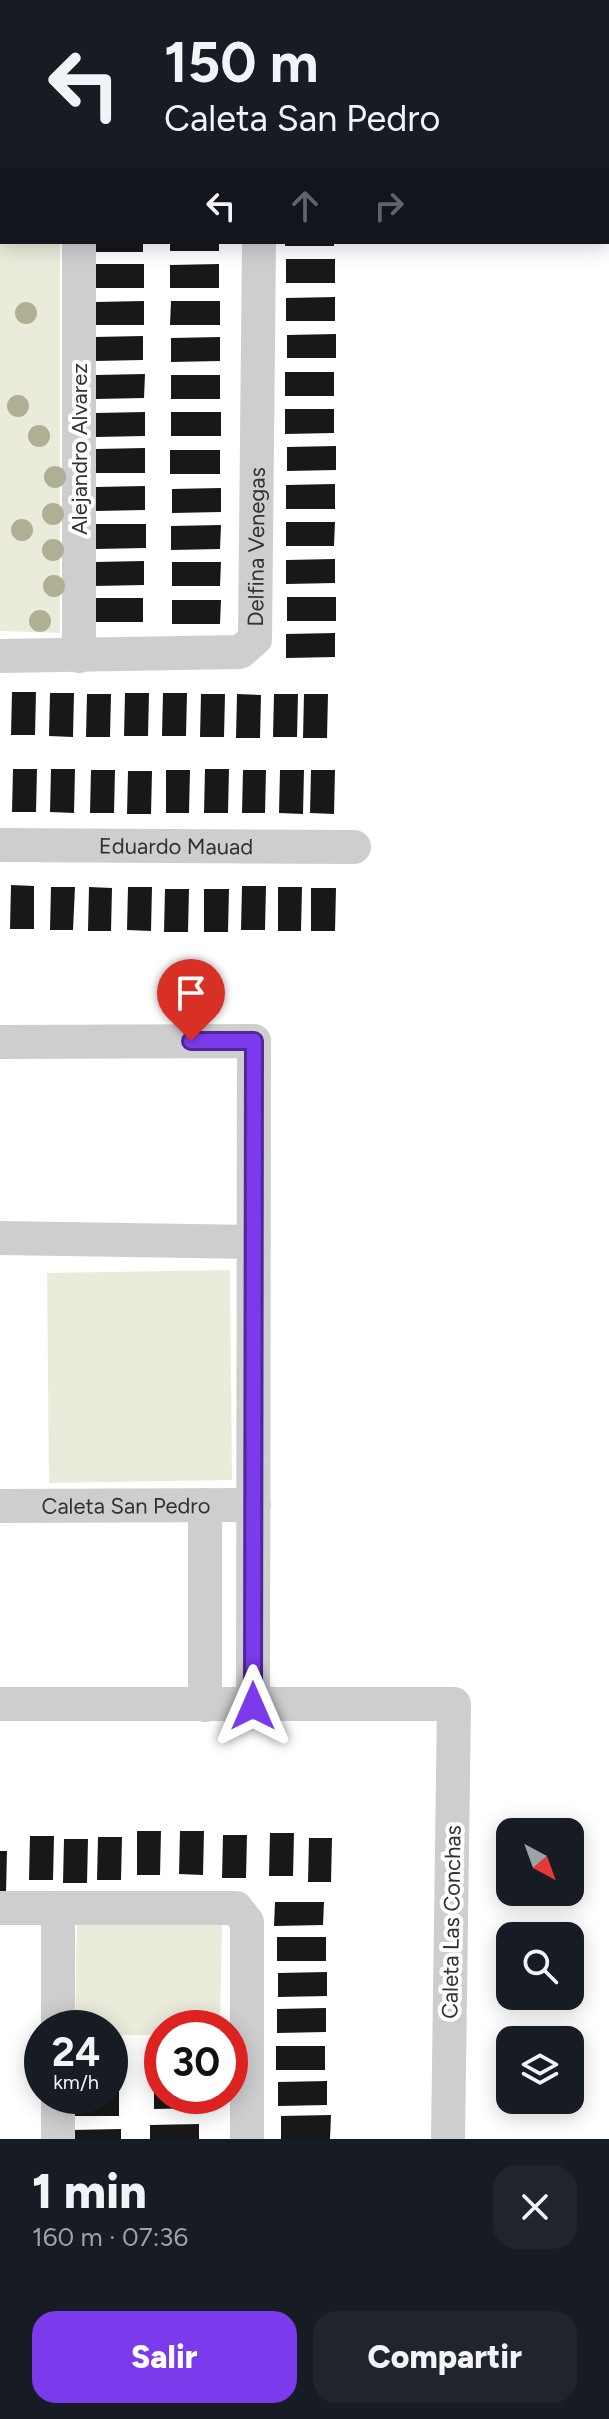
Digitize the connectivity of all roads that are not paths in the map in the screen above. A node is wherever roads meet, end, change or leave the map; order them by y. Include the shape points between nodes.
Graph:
1 (79, 244) edge
2 (259, 244) edge
3 (0, 656) edge
4 (79, 656) junction
5 (0, 845) edge
6 (354, 847) dead end
7 (0, 1042) edge
8 (0, 1238) edge
9 (254, 1242) junction
10 (205, 1505) junction
11 (254, 1505) junction
12 (0, 1506) edge
13 (0, 1704) edge
14 (205, 1705) junction
15 (253, 1706) junction
16 (0, 1908) edge
17 (58, 1908) junction
18 (58, 2010) edge
19 (58, 2114) edge
20 (58, 2139) edge
21 (247, 2139) edge
22 (448, 2139) edge

1 - 4 street, Alejandro Alvarez
2 - 4 street, Delfina Venegas via 255,639 240,652
3 - 4 street, Delfina Venegas
5 - 6 street, Eduardo Mauad
7 - 9 street via 254,1041
8 - 9 street
9 - 11 street
10 - 11 street, Caleta San Pedro
10 - 12 street, Caleta San Pedro
10 - 14 street
11 - 15 street
13 - 14 street
14 - 15 street
15 - 22 street, Caleta Las Conchas via 454,1704
16 - 17 street
17 - 18 street
17 - 21 street via 236,1908 244,1914
19 - 20 street

